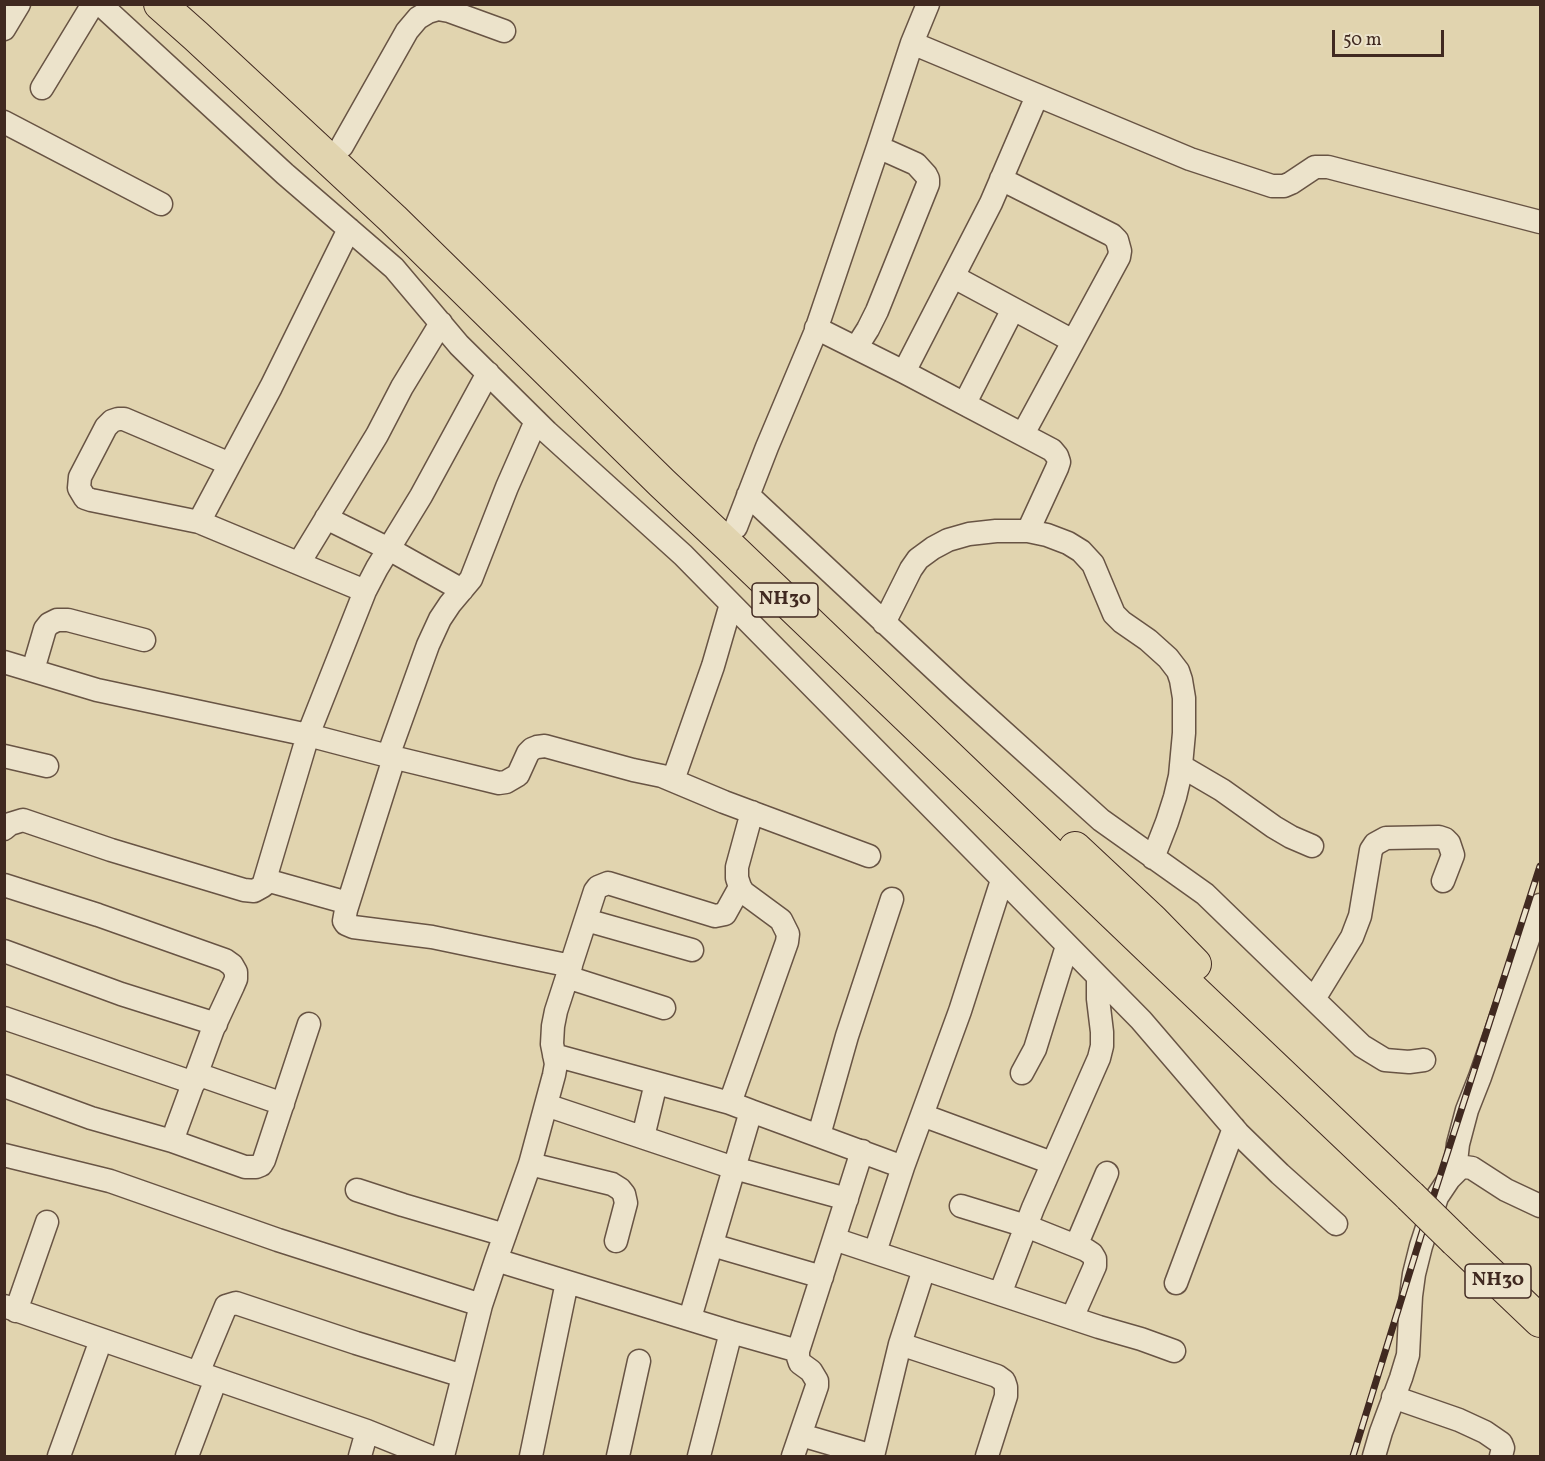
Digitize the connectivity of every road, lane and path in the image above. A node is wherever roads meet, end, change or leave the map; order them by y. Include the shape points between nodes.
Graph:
1 (19, 4) edge
2 (93, 4) edge
3 (100, 4) edge
4 (160, 4) edge
5 (188, 4) edge
6 (928, 4) edge
7 (4, 30) edge
8 (504, 31) dead end
9 (912, 43) junction
10 (42, 88) dead end
11 (1037, 96) junction
12 (4, 122) edge
13 (342, 146) junction
14 (878, 147) junction
15 (1001, 179) junction
16 (161, 204) dead end
17 (1540, 222) edge
18 (349, 229) junction
19 (954, 277) junction
20 (1013, 309) junction
21 (441, 323) junction
22 (816, 328) junction
23 (1073, 341) junction
24 (856, 348) junction
25 (904, 372) junction
26 (488, 373) junction
27 (965, 403) junction
28 (536, 421) junction
29 (1023, 434) junction
30 (230, 464) junction
31 (748, 495) junction
32 (326, 518) junction
33 (199, 522) junction
34 (736, 527) junction
35 (1028, 531) junction
36 (388, 549) junction
37 (299, 562) junction
38 (462, 590) junction
39 (365, 591) junction
40 (731, 604) junction
41 (884, 622) junction
42 (144, 640) dead end
43 (4, 662) edge
44 (33, 670) junction
45 (308, 735) junction
46 (4, 756) edge
47 (391, 757) junction
48 (47, 766) dead end
49 (1181, 766) junction
50 (673, 780) junction
51 (752, 812) junction
52 (4, 829) edge
53 (1312, 846) dead end
54 (869, 856) dead end
55 (1153, 858) junction
56 (266, 880) junction
57 (1002, 880) junction
58 (1443, 881) dead end
59 (4, 885) edge
60 (740, 887) junction
61 (892, 899) dead end
62 (348, 903) junction
63 (1540, 905) edge
64 (586, 920) junction
65 (1067, 946) junction
66 (692, 950) dead end
67 (4, 951) edge
68 (569, 971) junction
69 (1098, 977) junction
70 (1314, 999) junction
71 (664, 1008) dead end
72 (4, 1018) edge
73 (216, 1024) junction
74 (309, 1024) dead end
75 (554, 1055) junction
76 (1425, 1060) dead end
77 (1022, 1073) dead end
78 (196, 1079) junction
79 (656, 1083) junction
80 (4, 1086) edge
81 (730, 1103) junction
82 (283, 1104) junction
83 (546, 1105) junction
84 (751, 1111) junction
85 (922, 1115) junction
86 (1234, 1128) junction
87 (819, 1135) junction
88 (643, 1137) junction
89 (172, 1141) junction
90 (862, 1151) junction
91 (4, 1155) edge
92 (1052, 1163) junction
93 (530, 1164) junction
94 (903, 1167) junction
95 (734, 1168) junction
96 (1455, 1171) junction
97 (1107, 1173) dead end
98 (357, 1190) dead end
99 (1417, 1190) junction
100 (847, 1199) junction
101 (961, 1206) dead end
102 (1540, 1206) edge
103 (47, 1222) dead end
104 (1336, 1224) dead end
105 (1026, 1226) junction
106 (505, 1235) junction
107 (1462, 1235) junction
108 (834, 1239) junction
109 (616, 1241) dead end
110 (712, 1245) junction
111 (1076, 1246) junction
112 (874, 1252) junction
113 (496, 1260) junction
114 (924, 1269) junction
115 (822, 1276) junction
116 (567, 1282) junction
117 (1176, 1283) dead end
118 (1000, 1294) junction
119 (1540, 1296) edge
120 (481, 1305) junction
121 (9, 1314) edge
122 (690, 1318) junction
123 (1072, 1318) junction
124 (1540, 1321) edge
125 (731, 1332) junction
126 (101, 1340) junction
127 (900, 1344) junction
128 (1174, 1351) dead end
129 (798, 1352) junction
130 (639, 1361) dead end
131 (207, 1376) junction
132 (463, 1376) junction
133 (1393, 1397) junction
134 (367, 1431) junction
135 (801, 1435) junction
136 (66, 1455) edge
137 (187, 1456) edge
138 (360, 1456) edge
139 (429, 1456) edge
140 (443, 1456) edge
141 (531, 1456) edge
142 (618, 1456) edge
143 (699, 1456) edge
144 (793, 1456) edge
145 (873, 1456) edge
146 (987, 1456) edge
147 (1374, 1456) edge
148 (1501, 1456) edge

1 - 7 street
2 - 10 street
3 - 18 street
4 - 99 highway, NH30 via 393,219 638,460 1162,961
5 - 13 highway, NH30
6 - 9 street
8 - 13 street via 438,9 418,18
9 - 11 street
9 - 14 street
11 - 15 street
11 - 17 street via 1190,159 1272,186 1291,183 1315,167 1329,167
12 - 16 street
13 - 34 highway, NH30
14 - 22 street
14 - 24 street via 916,164 928,184 877,311
15 - 19 street
15 - 23 street via 1112,235 1119,245 1119,257
18 - 21 street via 394,268
18 - 30 street
19 - 20 street
19 - 25 street
20 - 23 street
20 - 27 street
21 - 26 street
21 - 32 street
22 - 24 street
22 - 31 street
23 - 29 street
24 - 25 street
25 - 27 street
26 - 28 street
26 - 36 street
27 - 29 street
28 - 38 street via 478,564
28 - 40 street
29 - 35 street via 1052,450 1059,462
30 - 33 street
30 - 33 street via 118,419 106,427 80,477 78,488 85,498
31 - 34 street
31 - 41 street
32 - 36 street
32 - 37 street
33 - 37 street
34 - 99 highway, NH30 via 1152,920
35 - 41 street via 969,534 933,548 910,569
35 - 49 street via 1068,543 1088,558 1114,614 1148,640 1178,671 1184,698
36 - 38 street
36 - 39 street
37 - 39 street
38 - 47 street via 440,618 428,645
39 - 45 street
40 - 50 street
40 - 57 street
41 - 55 street via 1101,820
42 - 44 street via 57,620 45,629
43 - 44 street
44 - 45 street via 97,690
45 - 47 street
45 - 56 street
46 - 48 street
47 - 50 street via 499,783 518,775 532,749 545,746
47 - 62 street
49 - 53 street via 1274,827
49 - 55 street via 1175,797
50 - 51 street
51 - 54 street
51 - 60 street via 737,867
52 - 56 street via 23,820 244,890 254,891
55 - 70 street via 1205,894
56 - 62 street
57 - 65 street
57 - 85 street
58 - 70 street via 1453,855 1445,839 1386,838 1375,844 1352,937
59 - 73 street via 225,960 232,965 236,979
60 - 64 street via 725,914 715,916 608,883 595,891
60 - 81 street via 781,920 788,934
61 - 87 street
62 - 68 street via 344,921 353,927 432,937
63 - 96 street via 1467,1110
64 - 66 street
64 - 68 street
65 - 69 street
65 - 77 street via 1035,1049
67 - 73 street
68 - 71 street
68 - 75 street via 551,1035
69 - 86 street via 1141,1020
69 - 92 street via 1102,1046
70 - 76 street via 1362,1047 1385,1060
72 - 78 street
73 - 78 street
74 - 82 street
75 - 79 street
75 - 83 street via 554,1075
78 - 82 street
78 - 89 street
79 - 81 street
79 - 88 street
80 - 89 street via 91,1118
81 - 84 street
82 - 89 street via 264,1160 256,1167 245,1167
83 - 88 street
83 - 93 street
84 - 87 street
84 - 95 street
85 - 92 street
85 - 94 street
86 - 104 street
86 - 117 street
87 - 90 street
88 - 95 street
90 - 94 street
90 - 100 street
91 - 120 street via 110,1181
92 - 105 street
93 - 106 street
93 - 109 street via 620,1189 626,1203
94 - 112 street
95 - 100 street
95 - 110 street
96 - 102 street via 1472,1168
96 - 133 street via 1437,1197 1421,1246 1411,1296 1408,1355
97 - 111 street
98 - 106 street
99 - 107 highway, NH30, bridge
100 - 108 street
101 - 105 street
103 - 121 street
105 - 111 street
105 - 118 street
106 - 113 street
107 - 119 highway, NH30
107 - 124 highway, NH30
108 - 112 street
108 - 115 street
110 - 115 street
110 - 122 street
111 - 123 street via 1092,1254 1095,1266
112 - 114 street
113 - 116 street
113 - 120 street
114 - 118 street
114 - 127 street
115 - 129 street
116 - 122 street
116 - 141 street
118 - 123 street
120 - 132 street
121 - 126 street
122 - 125 street
123 - 128 street
125 - 129 street
125 - 143 street
126 - 131 street
126 - 136 street
127 - 145 street
127 - 146 street via 1004,1381 1006,1396
129 - 135 street via 800,1363 817,1381
130 - 142 street
131 - 132 street via 226,1306 236,1303
131 - 134 street
131 - 137 street
132 - 140 street
133 - 147 street
133 - 148 street via 1485,1432 1501,1443
134 - 138 street
134 - 139 street
135 - 144 street
135 - 145 street

